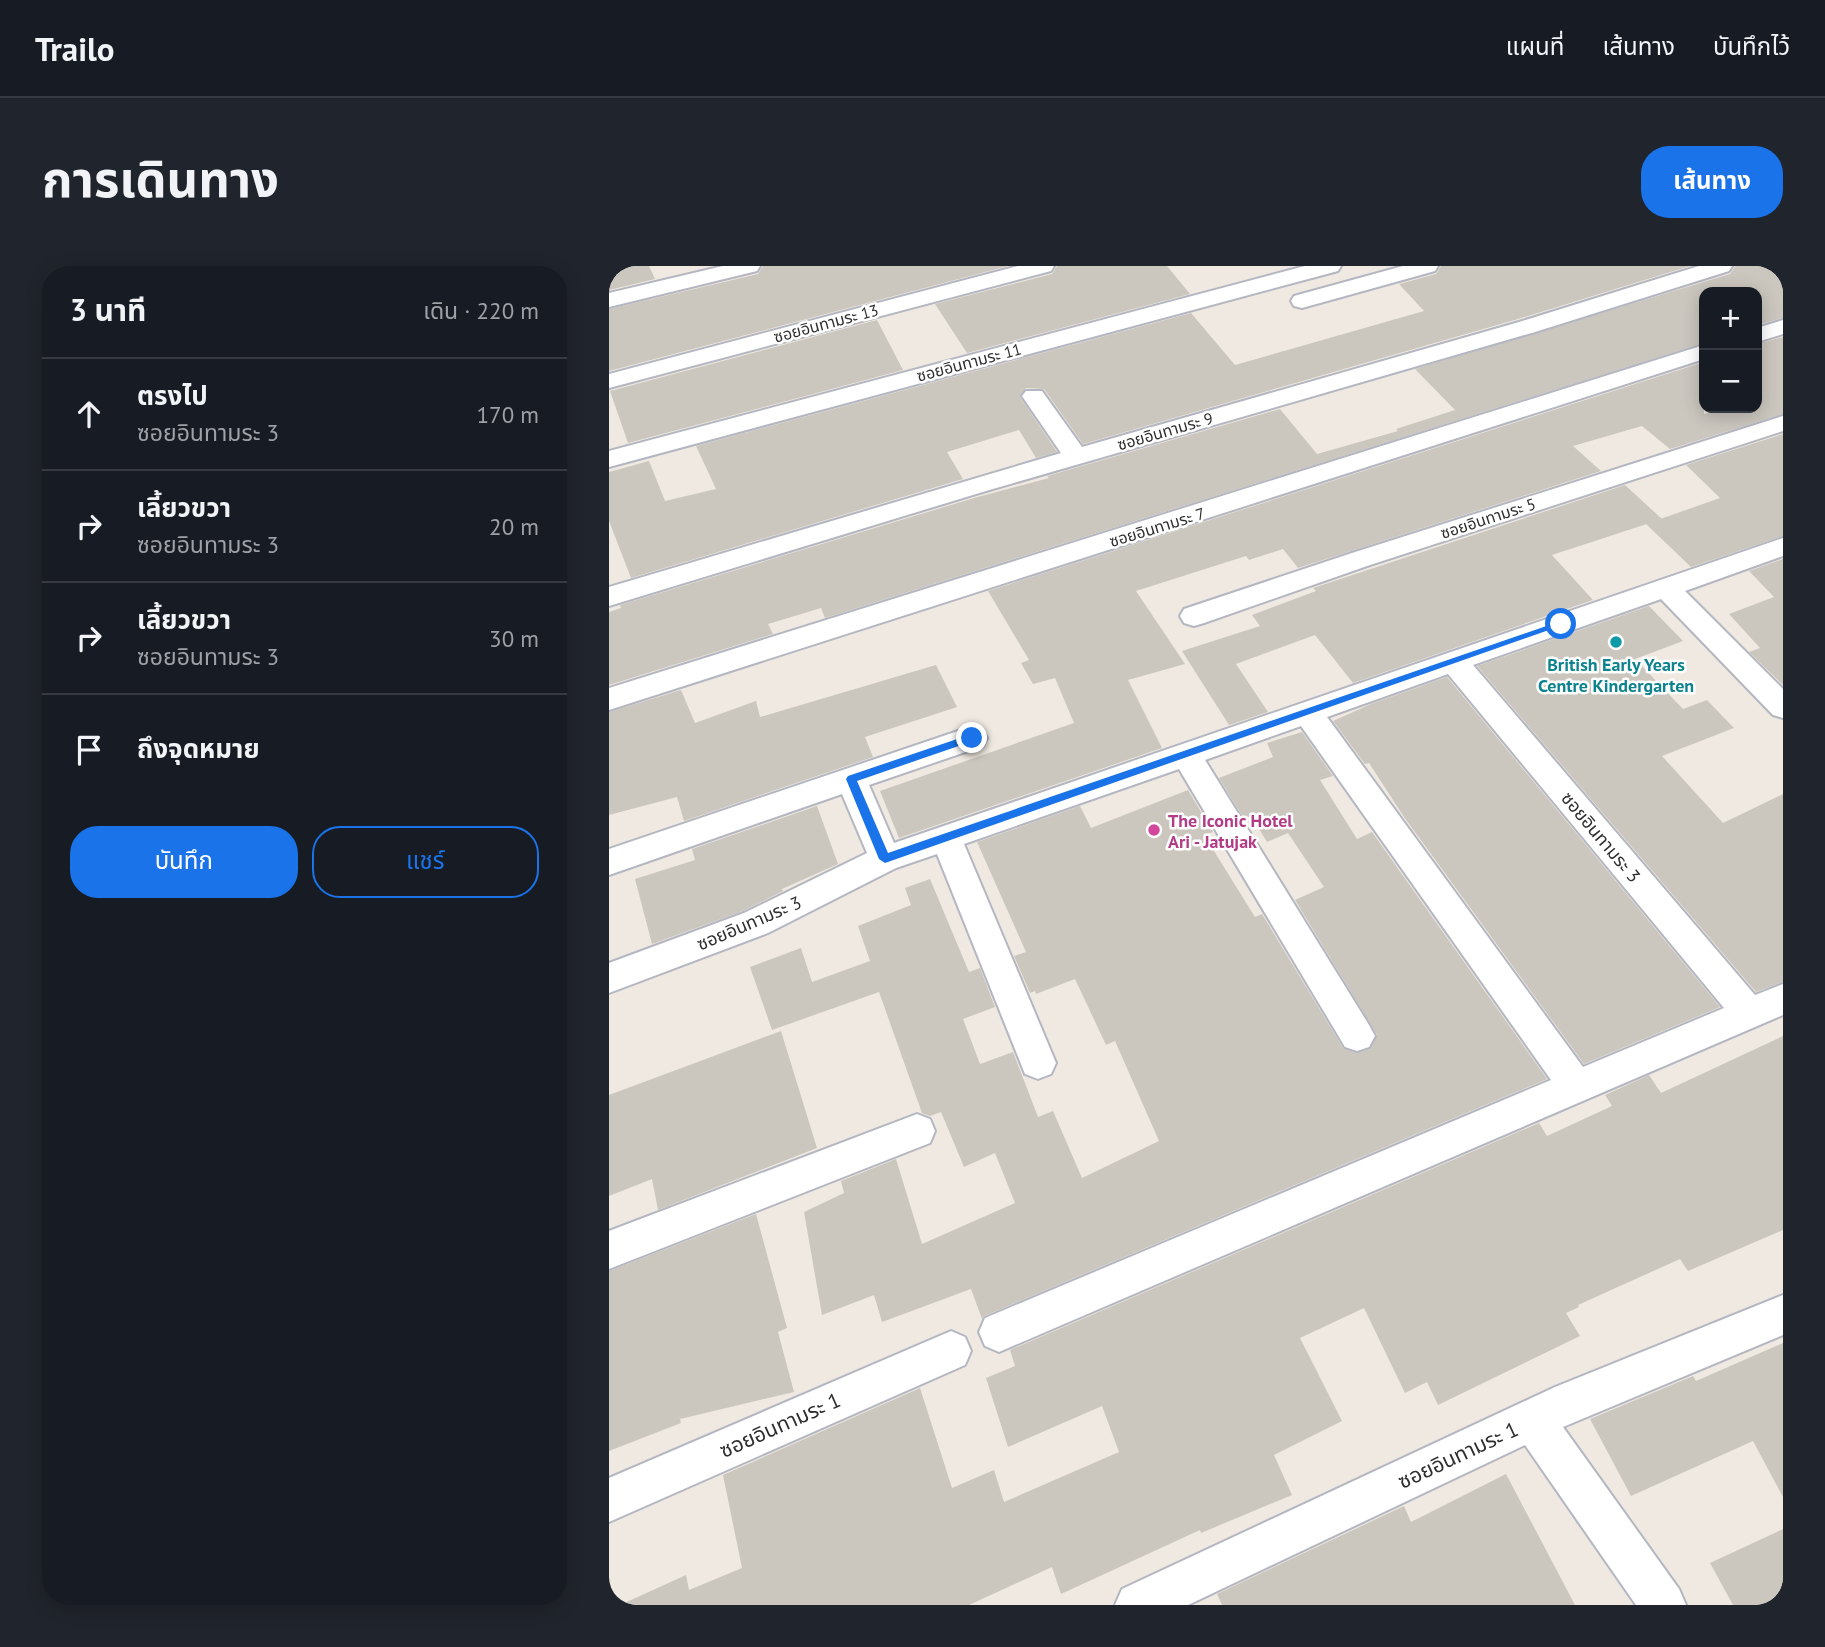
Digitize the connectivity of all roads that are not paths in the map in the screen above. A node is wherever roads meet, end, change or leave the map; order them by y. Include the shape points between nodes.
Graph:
1 (749, 266) edge
2 (1043, 266) edge
3 (1330, 266) edge
4 (1427, 266) edge
5 (1721, 266) edge
6 (609, 300) edge
7 (1302, 301) dead end
8 (1783, 327) edge
9 (1762, 333) edge
10 (1699, 354) edge
11 (609, 381) edge
12 (1034, 396) dead end
13 (1783, 422) edge
14 (1077, 457) junction
15 (609, 459) edge
16 (1783, 547) edge
17 (1665, 588) junction
18 (609, 597) edge
19 (1194, 616) dead end
20 (1453, 661) junction
21 (609, 699) edge
22 (1783, 707) edge
23 (1308, 713) junction
24 (972, 738) dead end
25 (1186, 755) junction
26 (851, 779) junction
27 (946, 838) junction
28 (885, 859) junction
29 (609, 862) edge
30 (609, 978) edge
31 (1783, 999) edge
32 (1749, 1013) junction
33 (1357, 1036) dead end
34 (1038, 1063) dead end
35 (1576, 1086) junction
36 (917, 1131) dead end
37 (609, 1251) edge
38 (1783, 1315) edge
39 (999, 1332) dead end
40 (951, 1351) dead end
41 (1533, 1420) junction
42 (609, 1500) edge
43 (1138, 1605) edge
44 (1663, 1605) edge

1 - 6 street
2 - 11 street, ซอยอินทามระ 13
3 - 15 street, ซอยอินทามระ 11
4 - 7 street
5 - 14 street, ซอยอินทามระ 9
8 - 9 street
10 - 21 street, ซอยอินทามระ 7
12 - 14 street
13 - 19 street, ซอยอินทามระ 5
14 - 18 street, ซอยอินทามระ 9
16 - 17 street, ซอยอินทามระ 3
17 - 20 street, ซอยอินทามระ 3
17 - 22 street
20 - 23 street, ซอยอินทามระ 3
20 - 32 street, ซอยอินทามระ 3
23 - 25 street, ซอยอินทามระ 3
23 - 35 street
24 - 26 street
25 - 27 street, ซอยอินทามระ 3
25 - 33 street
26 - 28 street
26 - 29 street
27 - 28 street, ซอยอินทามระ 3
27 - 34 street
28 - 30 street, ซอยอินทามระ 3 via 756,923
31 - 32 street
32 - 35 street
35 - 39 street
36 - 37 street
38 - 41 street, ซอยอินทามระ 1
40 - 42 street, ซอยอินทามระ 1
41 - 43 street, ซอยอินทามระ 1
41 - 44 street

